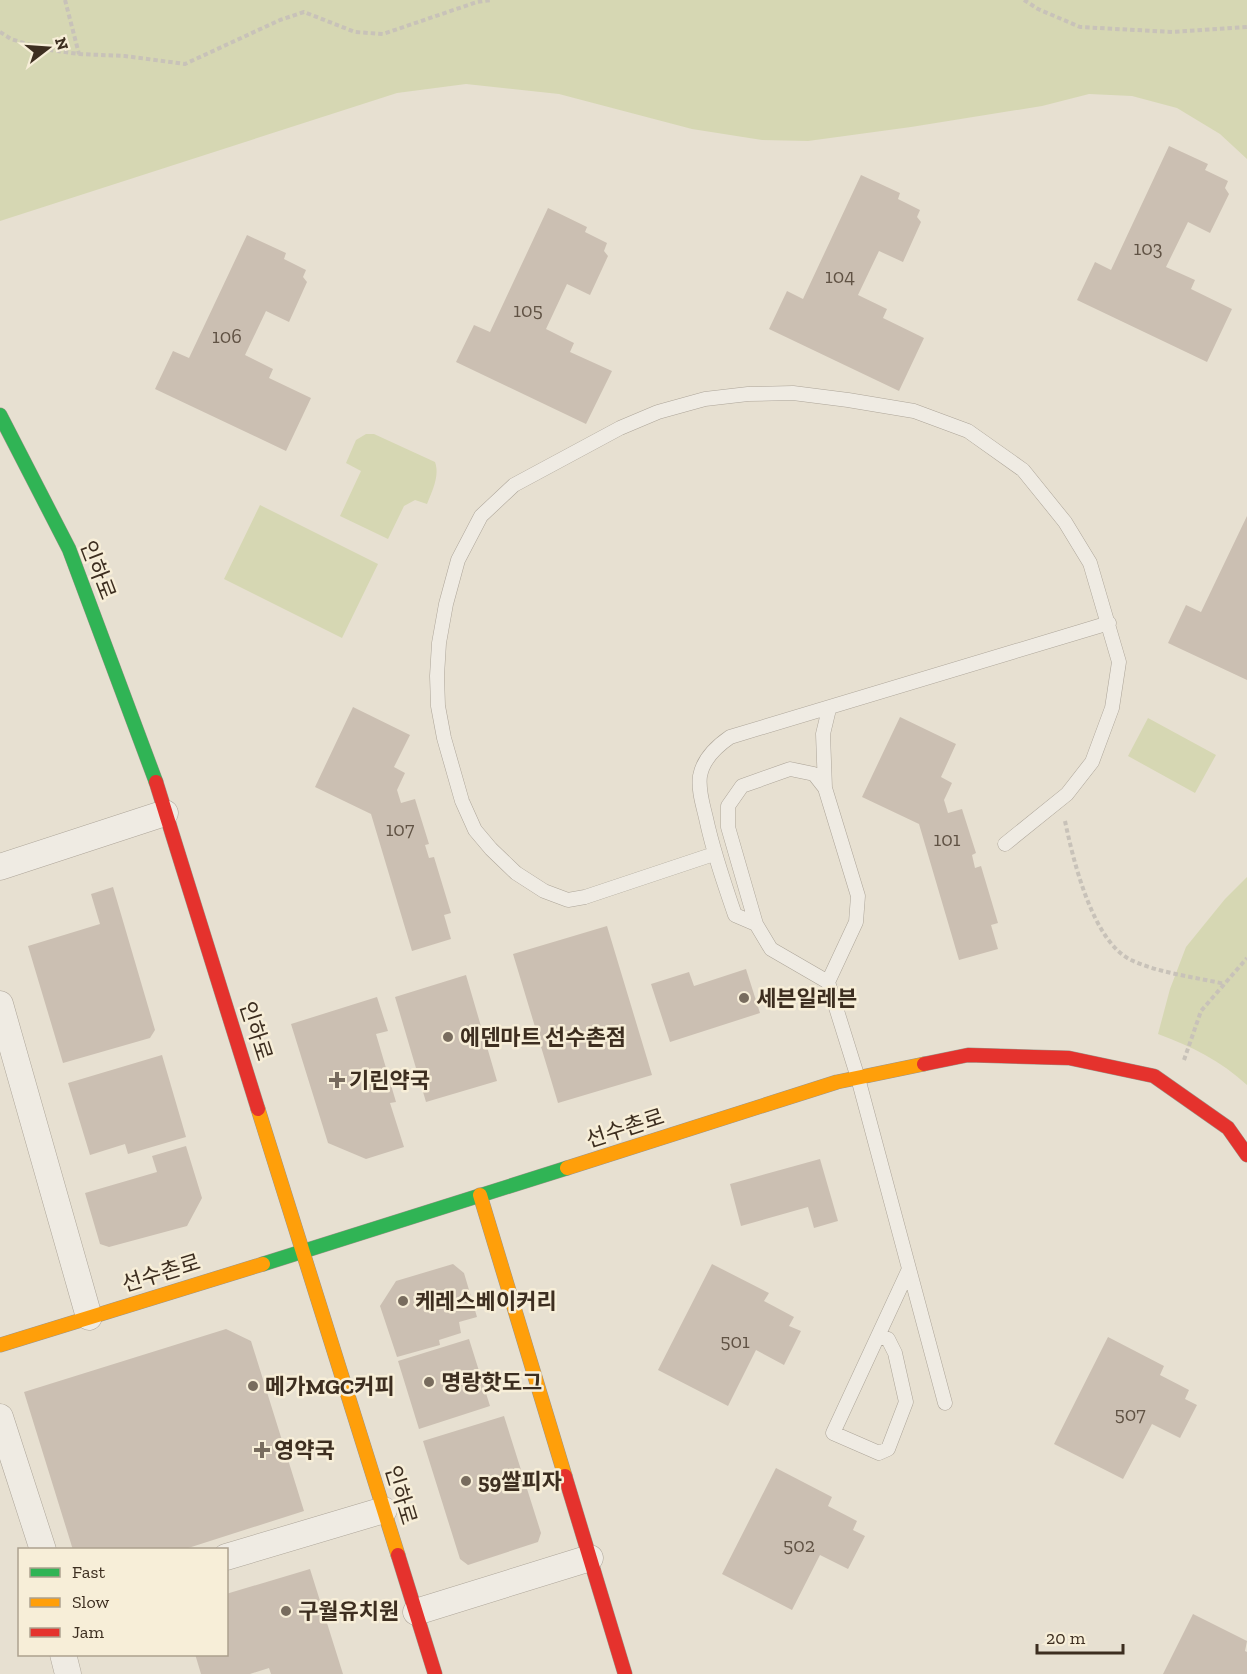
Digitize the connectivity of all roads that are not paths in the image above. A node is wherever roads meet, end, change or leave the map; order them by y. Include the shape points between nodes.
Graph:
1 (0, 415) edge
2 (1109, 623) junction
3 (829, 709) junction
4 (825, 788) junction
5 (165, 813) junction
6 (1005, 844) dead end
7 (714, 854) junction
8 (0, 867) edge
9 (756, 924) junction
10 (828, 982) junction
11 (0, 1004) edge
12 (858, 1078) junction
13 (1247, 1155) edge
14 (480, 1195) junction
15 (304, 1251) junction
16 (909, 1269) junction
17 (89, 1317) junction
18 (878, 1336) junction
19 (0, 1345) edge
20 (945, 1403) dead end
21 (0, 1418) edge
22 (384, 1510) junction
23 (42, 1548) edge
24 (228, 1556) edge
25 (590, 1558) junction
26 (416, 1612) junction
27 (64, 1656) edge
28 (68, 1674) edge
29 (435, 1674) edge
30 (625, 1674) edge

1 - 5 street, 인하로 via 69,549
2 - 3 lane
2 - 6 lane via 1119,662 1112,708 1092,762 1068,794
2 - 7 lane via 1090,563 1065,522 1023,470 968,431 914,411 793,393 705,399 620,428 514,485 481,516 458,560 439,643 438,706 444,738 475,830 516,873 544,891 568,900
3 - 4 lane via 823,734
3 - 7 lane via 730,737 717,746 700,776
4 - 9 lane via 814,774 790,769 742,786 728,806 728,827
4 - 10 lane via 858,896 856,922
5 - 8 street
5 - 15 street, 인하로
7 - 9 lane via 735,915
9 - 10 lane via 771,949
10 - 12 lane
11 - 17 street
12 - 13 street, 선수촌로 via 968,1055 1069,1058 1154,1076 1228,1128
12 - 14 street, 선수촌로
12 - 16 lane
14 - 15 street, 선수촌로
14 - 25 street
15 - 17 street, 선수촌로
15 - 22 street, 인하로
16 - 18 lane
16 - 20 lane
17 - 19 street, 선수촌로
18 - 18 lane via 833,1433 879,1453 888,1449 906,1402 895,1353 888,1339
21 - 23 street
22 - 24 street
22 - 26 street, 인하로
25 - 26 street
25 - 30 street
26 - 29 street, 인하로
27 - 28 street

